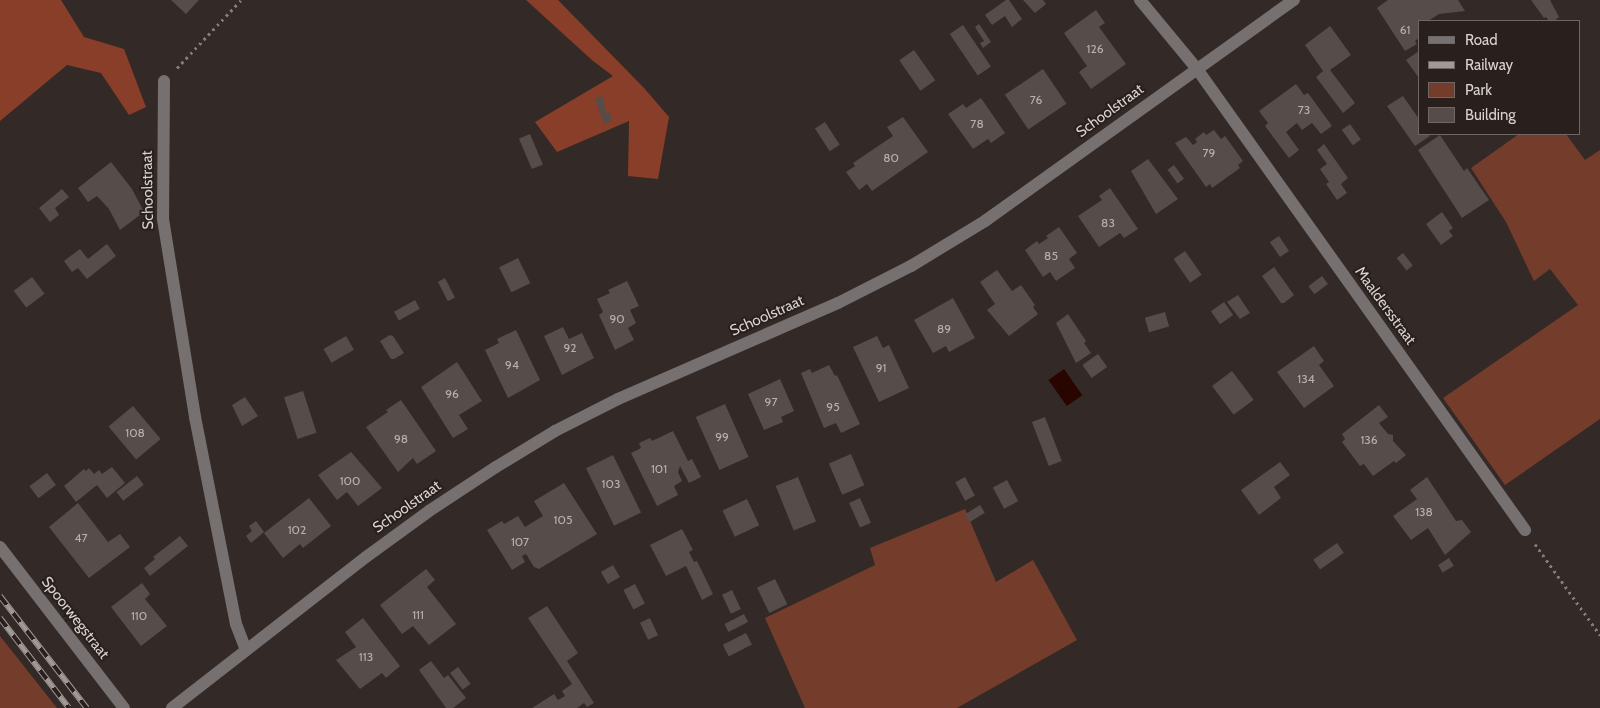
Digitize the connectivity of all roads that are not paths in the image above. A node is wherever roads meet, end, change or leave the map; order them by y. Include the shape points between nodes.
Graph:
1 (1140, 0) edge
2 (1294, 0) edge
3 (1197, 69) junction
4 (164, 81) road end
5 (1525, 530) road end
6 (0, 547) edge
7 (246, 650) junction
8 (124, 708) edge
9 (172, 708) edge

1 - 3 street, Maaldersstraat
2 - 3 street, Schoolstraat
3 - 5 street, Maaldersstraat
3 - 7 street, Schoolstraat via 985,221 911,266 838,303 618,399 555,431 496,467 382,545
4 - 7 street, Schoolstraat via 163,219 195,417 236,624
6 - 8 street, Spoorwegstraat
7 - 9 street, Schoolstraat

